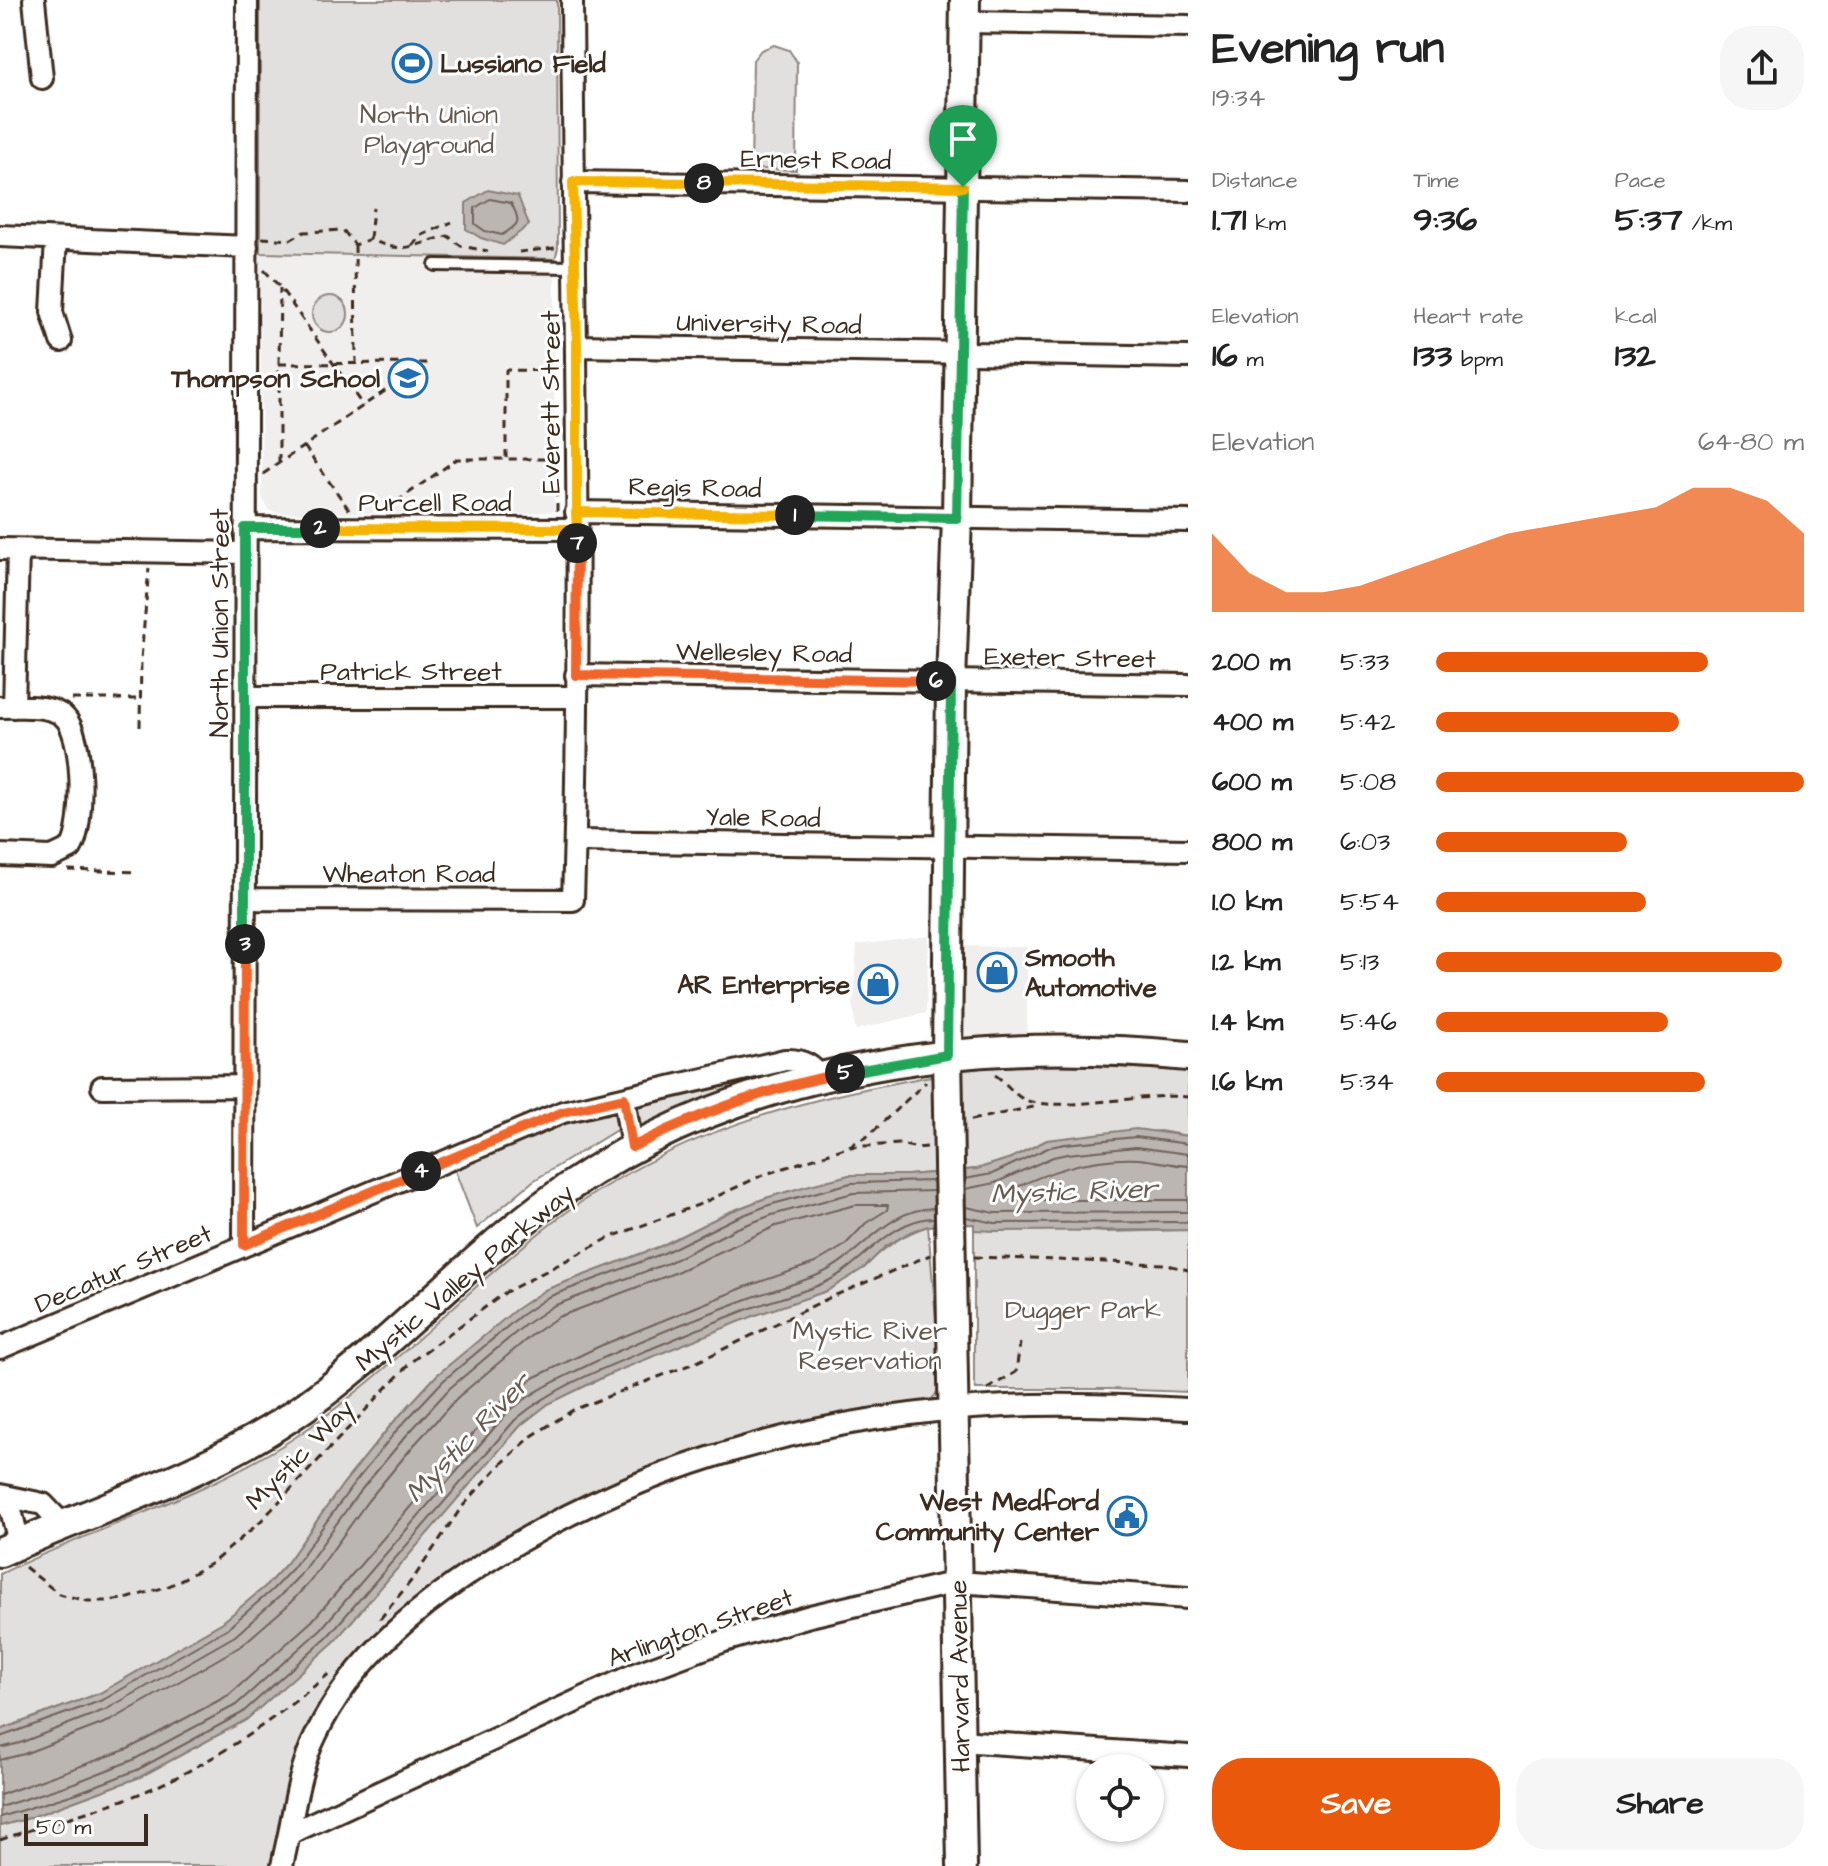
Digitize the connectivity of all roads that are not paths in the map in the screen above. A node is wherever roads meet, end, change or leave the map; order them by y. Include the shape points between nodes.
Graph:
1 (34, 0) edge
2 (247, 0) edge
3 (572, 0) edge
4 (965, 11) edge
5 (1188, 26) edge
6 (42, 78) dead end
7 (573, 182) junction
8 (963, 187) junction
9 (1188, 191) edge
10 (0, 236) edge
11 (56, 239) junction
12 (250, 249) junction
13 (435, 265) dead end
14 (575, 267) junction
15 (61, 341) dead end
16 (577, 346) junction
17 (959, 352) junction
18 (1188, 357) edge
19 (957, 518) junction
20 (576, 520) junction
21 (1188, 521) edge
22 (245, 528) junction
23 (9, 550) edge
24 (246, 553) junction
25 (576, 675) junction
26 (951, 682) junction
27 (1188, 685) edge
28 (246, 697) junction
29 (576, 697) junction
30 (7, 707) edge
31 (575, 841) junction
32 (950, 846) junction
33 (1188, 850) edge
34 (0, 855) edge
35 (246, 899) junction
36 (573, 900) joint
37 (947, 1055) junction
38 (1188, 1056) edge
39 (821, 1078) junction
40 (243, 1086) junction
41 (102, 1087) dead end
42 (624, 1098) junction
43 (632, 1147) junction
44 (244, 1245) junction
45 (0, 1348) edge
46 (1188, 1409) edge
47 (954, 1411) junction
48 (0, 1496) edge
49 (63, 1525) junction
50 (13, 1553) edge
51 (957, 1582) junction
52 (1188, 1598) edge
53 (959, 1741) junction
54 (1188, 1756) edge
55 (289, 1834) junction
56 (282, 1866) edge
57 (962, 1866) edge

1 - 6 street
2 - 12 street, North Union Street
3 - 7 street, Everett Street
4 - 5 street
4 - 8 street, Harvard Avenue
7 - 8 street, Ernest Road
7 - 14 street, Everett Street
8 - 9 street, Ernest Road
8 - 17 street, Harvard Avenue
10 - 11 street
11 - 12 street
11 - 15 street via 52,312
12 - 22 street, North Union Street
13 - 14 lane
14 - 16 street, Everett Street
16 - 17 street, University Road
16 - 20 street, Everett Street
17 - 18 street, University Road
17 - 19 street, Harvard Avenue
19 - 20 street, Regis Road
19 - 21 street, Regis Road
19 - 26 street, Harvard Avenue
20 - 22 street, Purcell Road
20 - 25 street, Everett Street
22 - 24 street, North Union Street
23 - 24 street
23 - 30 street
24 - 28 street, North Union Street
25 - 26 street, Wellesley Road
25 - 29 street, Everett Street
26 - 27 street, Exeter Street
26 - 32 street, Harvard Avenue
28 - 29 street, Patrick Street
28 - 35 street, North Union Street
29 - 31 street, Everett Street
30 - 34 street via 41,708 63,715 72,725 79,753 76,839 71,848 52,857
31 - 32 street, Yale Road
31 - 36 street, Everett Street
32 - 33 street, Yale Road
32 - 37 street, Harvard Avenue
35 - 36 street, Wheaton Road
35 - 40 street, North Union Street
37 - 38 street, Mystic Valley Parkway via 1030,1049
37 - 39 street, Mystic Valley Parkway
37 - 47 street, Harvard Avenue via 941,1256
39 - 42 street, Decatur Street via 798,1060
39 - 43 street, Mystic Valley Parkway via 726,1106
40 - 41 street
40 - 44 street, North Union Street
42 - 43 street
42 - 44 street, Decatur Street via 563,1112
43 - 49 street, Mystic Valley Parkway via 538,1209 292,1416 223,1456
44 - 45 street, Decatur Street
46 - 47 street via 1056,1405
47 - 51 street, Harvard Avenue
47 - 55 street via 799,1433 685,1465 604,1498 487,1562 385,1640 335,1701 315,1735
48 - 49 street via 43,1504
48 - 50 street via 11,1510
49 - 50 street, Mystic Valley Parkway
51 - 52 street, Arlington Street
51 - 53 street, Harvard Avenue
51 - 55 street, Arlington Street via 810,1616 635,1674
53 - 54 street
53 - 57 street, Harvard Avenue
55 - 56 street

